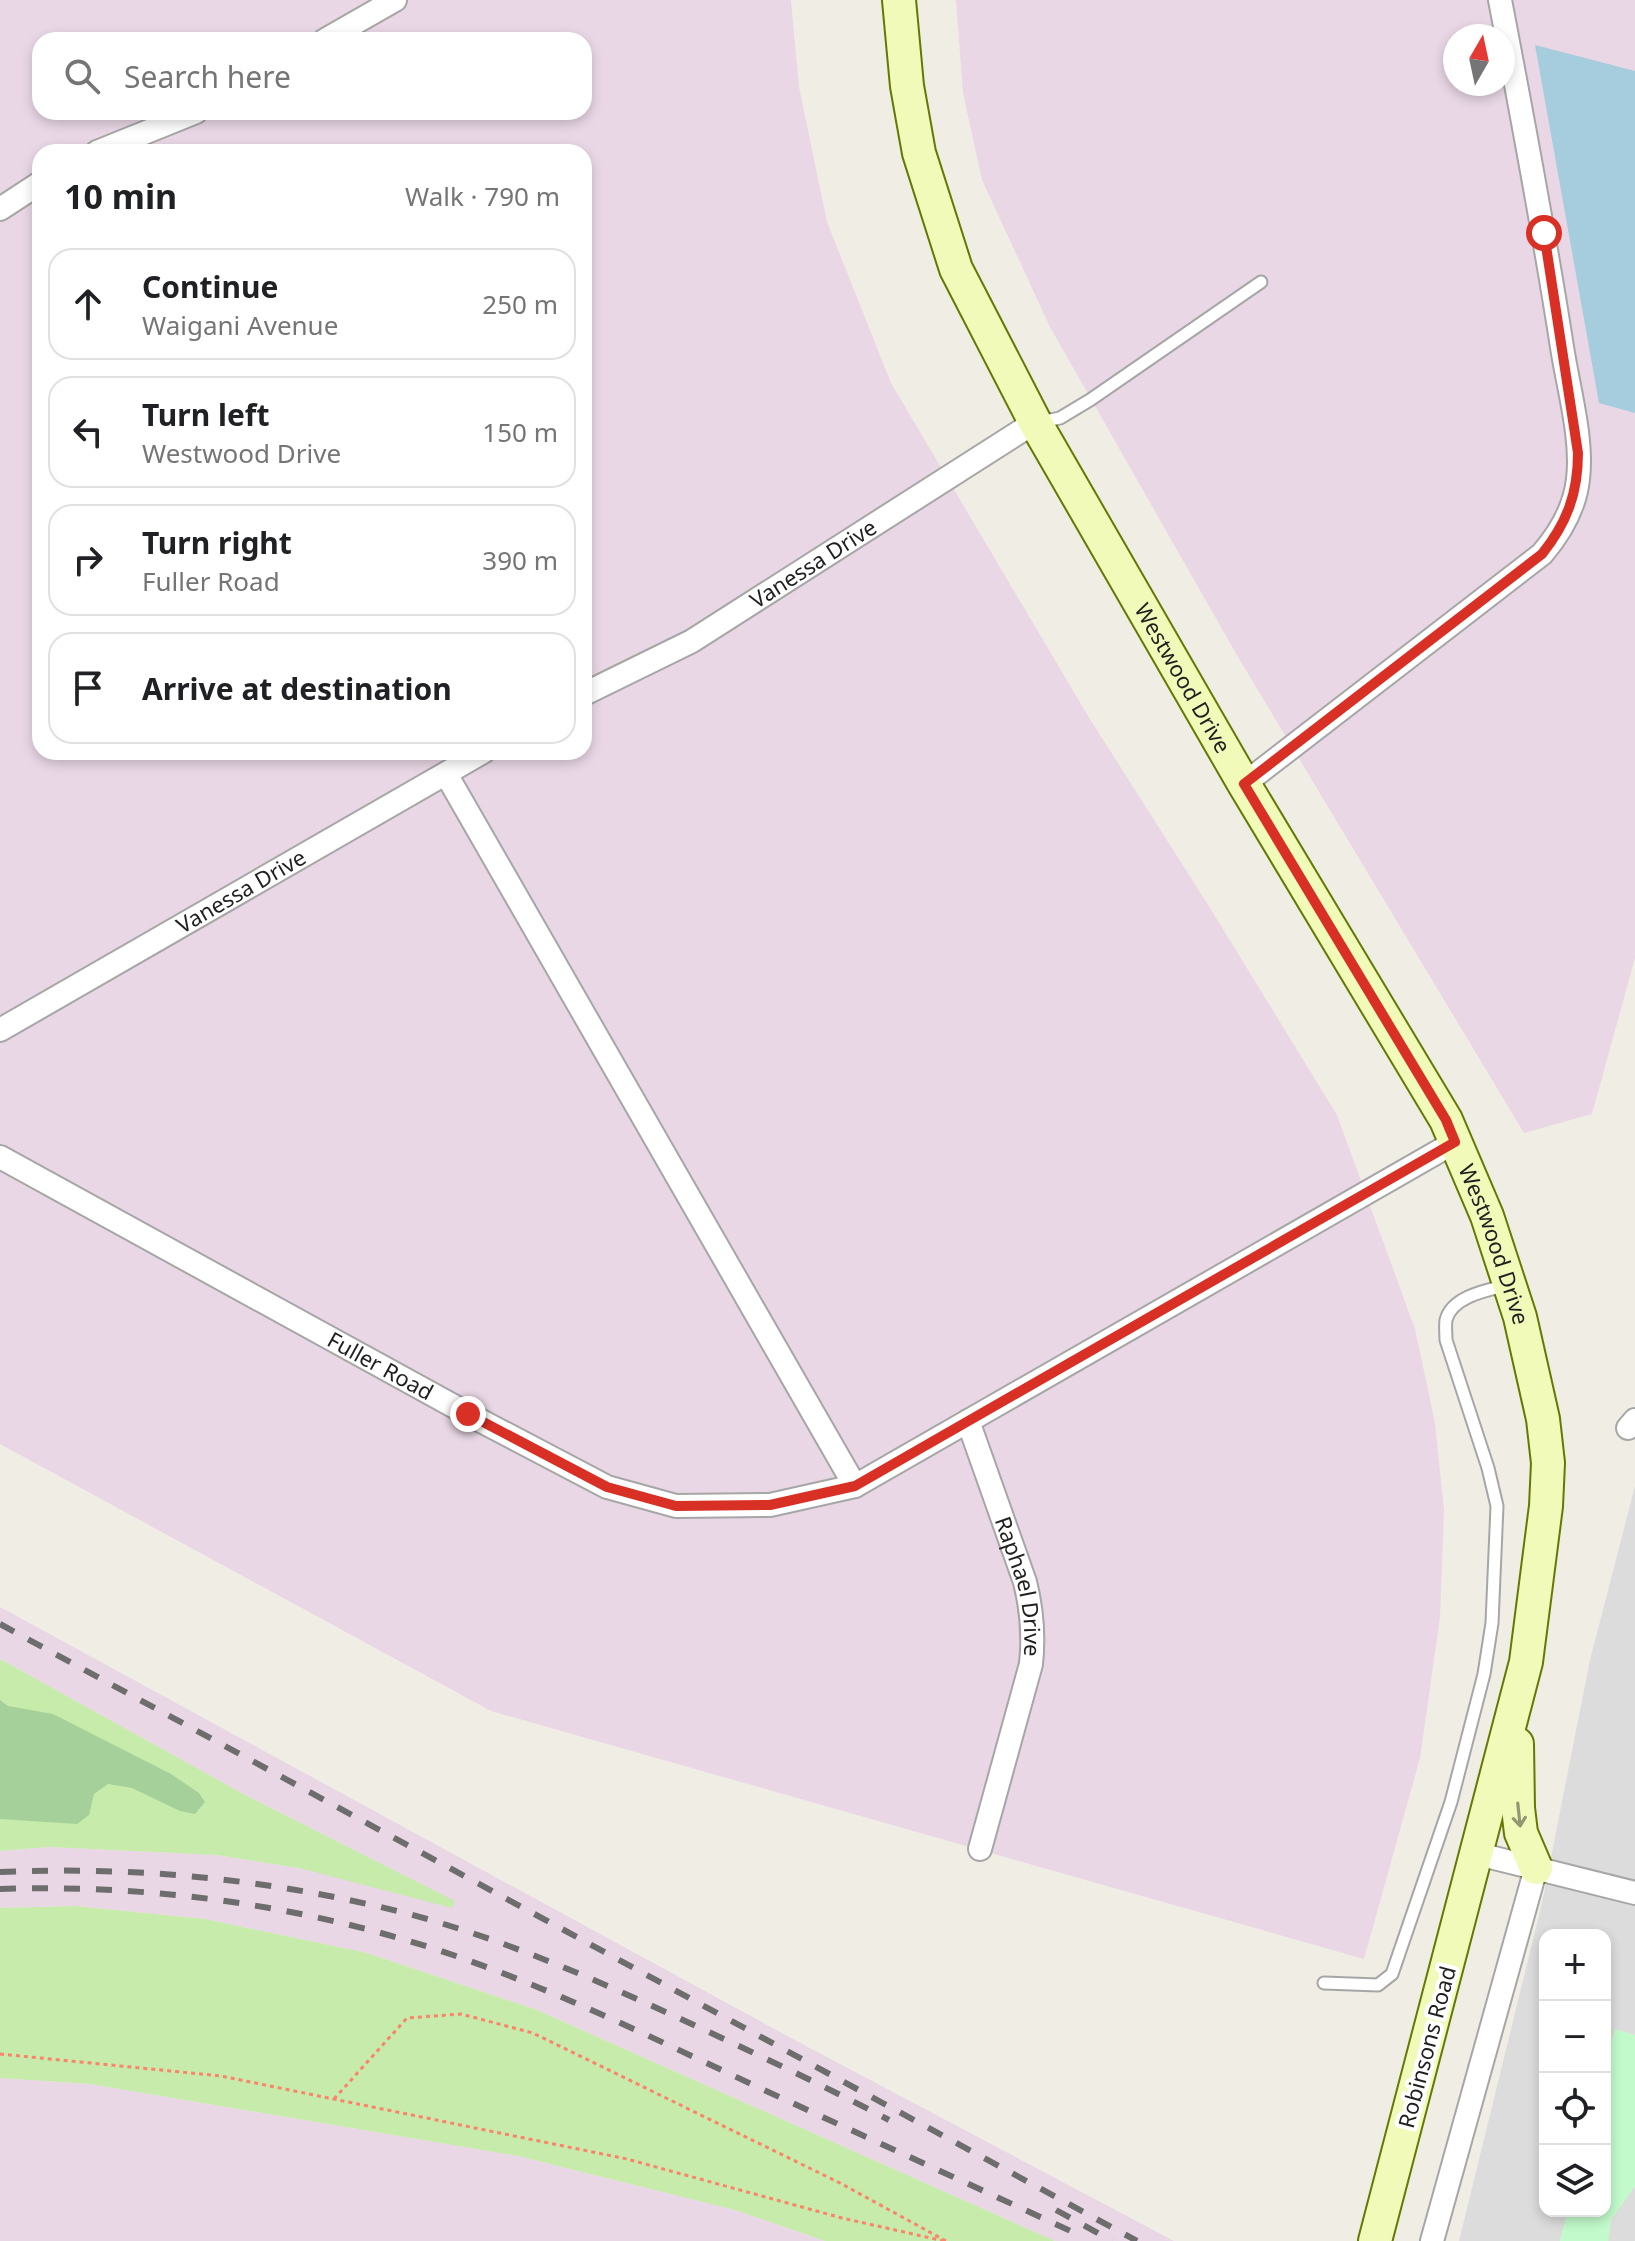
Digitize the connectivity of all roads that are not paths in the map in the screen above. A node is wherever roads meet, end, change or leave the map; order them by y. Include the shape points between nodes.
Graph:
1 (395, 0) edge
2 (899, 0) edge
3 (1500, 0) edge
4 (339, 32) edge
5 (176, 120) edge
6 (117, 144) edge
7 (32, 188) edge
8 (0, 209) edge
9 (1261, 282) dead end
10 (1035, 422) junction
11 (592, 690) edge
12 (470, 760) edge
13 (446, 774) junction
14 (1244, 784) junction
15 (0, 1030) edge
16 (1455, 1142) junction
17 (0, 1157) edge
18 (1509, 1285) junction
19 (968, 1421) junction
20 (855, 1486) junction
21 (1521, 1681) junction
22 (980, 1849) dead end
23 (1478, 1854) junction
24 (1536, 1868) junction
25 (1635, 1893) edge
26 (1324, 1983) dead end
27 (1375, 2241) edge
28 (1432, 2241) edge

1 - 4 street
2 - 10 main road, Westwood Drive via 919,153 948,245
3 - 14 street via 1575,432 1574,497 1542,554
5 - 6 street
7 - 8 street
9 - 10 lane via 1090,400 1060,418
10 - 11 street, Vanessa Drive via 692,641
10 - 14 main road, Westwood Drive
12 - 13 street, Vanessa Drive
13 - 15 street, Vanessa Drive
13 - 20 street
14 - 16 main road, Westwood Drive
16 - 18 main road, Westwood Drive
16 - 19 street, Fuller Road
17 - 20 street, Fuller Road via 607,1487 676,1506 770,1505
18 - 21 main road, Westwood Drive via 1543,1419 1548,1463
18 - 26 lane via 1473,1294 1451,1309 1446,1320 1446,1340 1497,1506 1490,1636 1458,1773 1392,1974 1378,1985
19 - 20 street, Fuller Road
19 - 22 street, Raphael Drive via 1025,1582 1033,1641
21 - 23 main road, Westwood Drive
21 -> 24 main road via 1518,1808 1521,1833
23 - 24 street
23 - 27 main road, Robinsons Road
24 - 25 street
24 - 28 street

